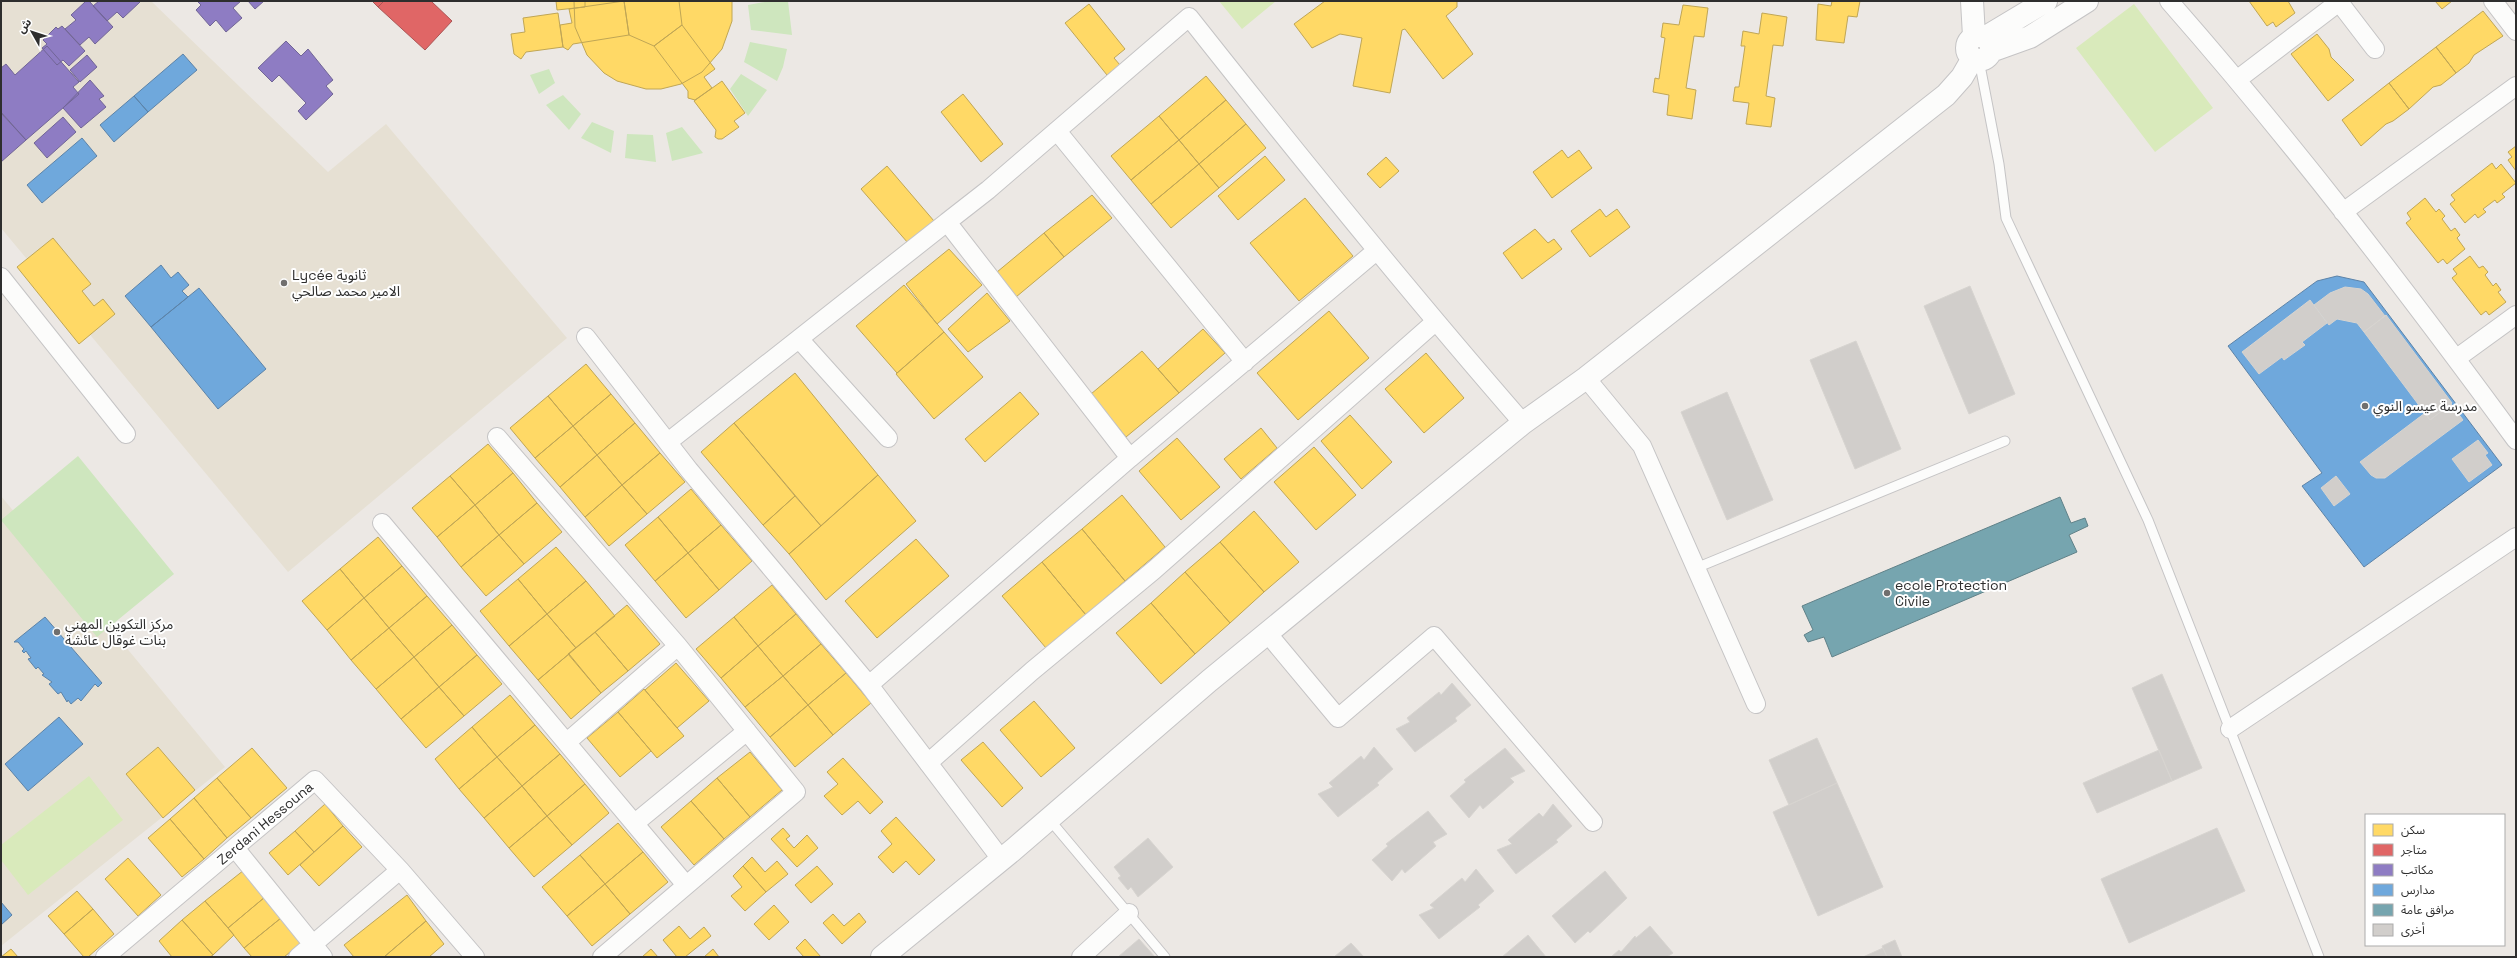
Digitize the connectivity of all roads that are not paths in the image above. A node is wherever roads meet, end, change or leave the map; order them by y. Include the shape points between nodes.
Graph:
1 (1972, 1) edge
2 (2046, 1) edge
3 (2087, 1) edge
4 (2169, 1) edge
5 (2338, 1) edge
6 (2493, 1) edge
7 (2516, 31) edge
8 (1981, 49) junction
9 (2374, 49) dead end
10 (2238, 79) junction
11 (2516, 86) edge
12 (1057, 131) junction
13 (2343, 212) junction
14 (947, 222) junction
15 (1376, 251) junction
16 (1, 277) edge
17 (2516, 315) edge
18 (1434, 322) junction
19 (586, 337) dead end
20 (800, 340) junction
21 (2457, 358) junction
22 (1245, 362) junction
23 (1586, 378) junction
24 (1523, 423) junction
25 (126, 434) dead end
26 (497, 437) dead end
27 (888, 438) dead end
28 (2516, 440) edge
29 (2005, 441) dead end
30 (668, 442) junction
31 (1130, 458) junction
32 (382, 523) dead end
33 (2516, 537) edge
34 (1696, 568) junction
35 (1268, 634) junction
36 (678, 646) junction
37 (868, 685) junction
38 (1756, 704) dead end
39 (2230, 728) junction
40 (747, 731) junction
41 (567, 742) junction
42 (928, 763) junction
43 (1049, 818) junction
44 (1594, 822) dead end
45 (635, 823) junction
46 (235, 848) junction
47 (1001, 859) junction
48 (400, 870) junction
49 (686, 885) junction
50 (1129, 913) junction
51 (318, 951) edge
52 (105, 957) edge
53 (298, 957) edge
54 (475, 957) edge
55 (602, 957) edge
56 (882, 957) edge
57 (1081, 957) edge
58 (1165, 957) edge
59 (2319, 957) edge

1 - 8 main road
2 - 8 main road
3 - 8 main road via 2030,36
4 - 10 street
5 - 9 street
5 - 10 street
6 - 7 street
8 - 23 main road via 1946,95
8 - 39 lane via 2006,218 2148,520
10 - 13 street
11 - 13 street
12 - 14 street
12 - 15 street via 1189,17
12 - 22 street
13 - 21 street
14 - 20 street
14 - 31 street
15 - 18 street
15 - 22 street
16 - 25 street
17 - 21 street
18 - 24 street
18 - 42 street via 1154,570 1032,671
19 - 30 street
20 - 27 street
20 - 30 street
21 - 28 street
22 - 31 street
23 - 24 main road
23 - 34 street via 1642,446
24 - 35 main road
26 - 36 street
29 - 34 lane
30 - 37 street
31 - 37 street
32 - 41 street
33 - 39 street
34 - 38 street
35 - 43 main road
35 - 44 street via 1338,718 1434,636
36 - 40 street
36 - 41 street
37 - 42 street
39 - 59 lane
40 - 45 street
40 - 49 street via 796,792
41 - 45 street
42 - 47 street
43 - 47 main road
43 - 50 lane
45 - 49 street
46 - 48 street, Zerdani Hessouna via 314,780
46 - 51 street
46 - 52 street, Zerdani Hessouna
47 - 56 main road
48 - 51 street
48 - 54 street, Zerdani Hessouna
49 - 55 street
50 - 57 street
50 - 58 lane
51 - 53 street

